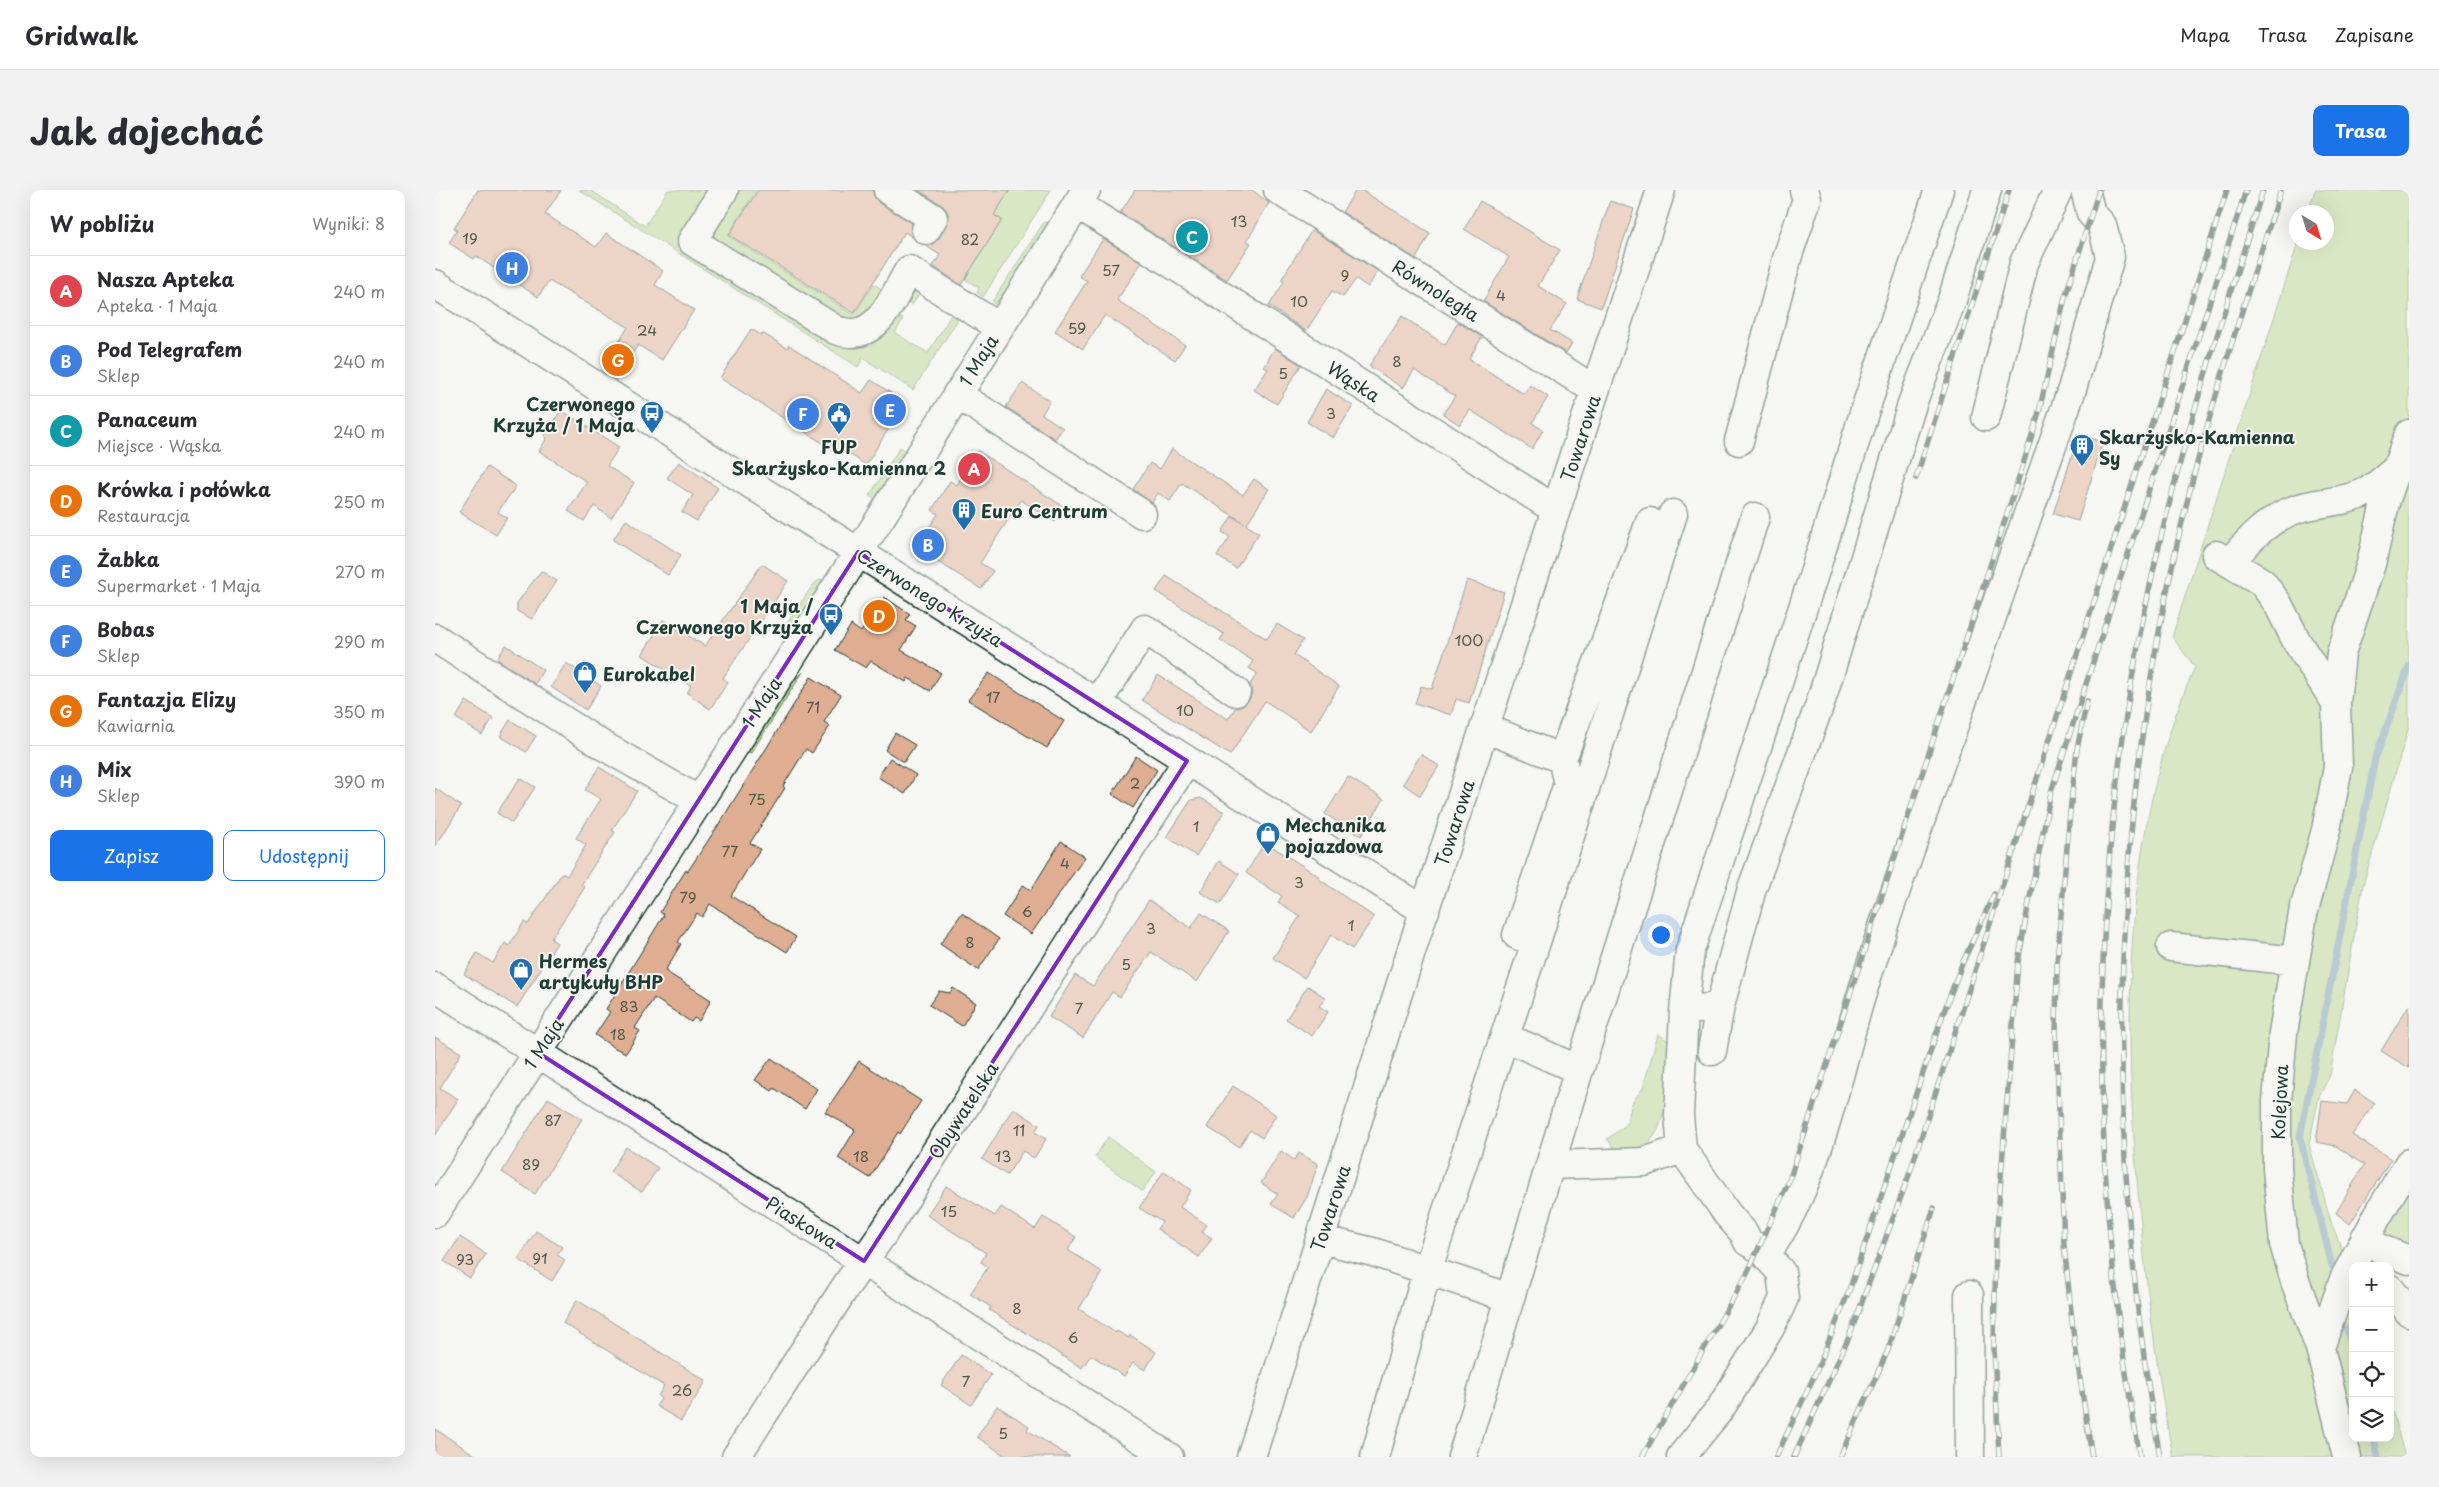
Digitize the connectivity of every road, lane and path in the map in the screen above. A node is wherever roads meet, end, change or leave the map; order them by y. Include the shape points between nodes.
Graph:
1 (724, 190) edge
2 (888, 190) edge
3 (1278, 190) edge
4 (1661, 190) edge
5 (1804, 190) edge
6 (1939, 190) edge
7 (1987, 190) edge
8 (2058, 190) edge
9 (2087, 196) edge
10 (1082, 197) edge
11 (2046, 218) junction
12 (909, 270) junction
13 (435, 284) edge
14 (999, 327) junction
15 (1595, 390) junction
16 (957, 394) junction
17 (1986, 417) dead end
18 (2409, 434) edge
19 (1739, 441) dead end
20 (2397, 469) junction
21 (1556, 510) junction
22 (1142, 514) dead end
23 (1755, 517) dead end
24 (858, 552) junction
25 (435, 638) edge
26 (1236, 692) dead end
27 (2336, 702) junction
28 (1097, 703) junction
29 (1485, 728) junction
30 (1562, 759) junction
31 (1187, 761) junction
32 (698, 800) junction
33 (1425, 911) junction
34 (1536, 942) junction
35 (2171, 947) dead end
36 (2295, 961) junction
37 (435, 987) edge
38 (1720, 1006) junction
39 (1684, 1011) junction
40 (1505, 1037) junction
41 (1712, 1051) dead end
42 (537, 1052) junction
43 (1579, 1070) junction
44 (1682, 1149) junction
45 (2409, 1163) edge
46 (1550, 1165) junction
47 (435, 1213) edge
48 (1320, 1240) junction
49 (1766, 1255) junction
50 (2358, 1260) edge
51 (2409, 1260) edge
52 (864, 1261) junction
53 (1427, 1271) junction
54 (2394, 1294) edge
55 (1969, 1295) dead end
56 (2300, 1295) junction
57 (1509, 1298) junction
58 (2409, 1312) edge
59 (2321, 1348) junction
60 (736, 1457) edge
61 (1169, 1457) edge
62 (1251, 1457) edge
63 (1375, 1457) edge
64 (1463, 1457) edge
65 (1681, 1457) edge
66 (1970, 1457) edge
67 (2347, 1457) edge

1 - 12 street via 692,241 836,330 856,334 870,329
2 - 12 street via 933,218
3 - 15 street, Równoległa
4 - 15 street, Towarowa
5 - 19 street via 1807,199 1788,255
6 - 39 street via 1690,950
7 - 38 street via 1952,300 1913,401 1819,704 1752,888
8 - 11 street
9 - 11 street
9 - 49 street via 2091,212 2102,226 2110,257 2072,389 1883,927 1855,1016 1831,1111 1783,1230
10 - 14 street, 1 Maja
10 - 21 street, Wąska via 1148,249
11 - 17 street via 2025,264
12 - 14 street
13 - 24 street, Czerwonego Krzyża
14 - 16 street, 1 Maja
15 - 21 street, Towarowa
16 - 22 street
16 - 24 street, 1 Maja
18 - 20 street, Kolejowa
20 - 27 street, Kolejowa via 2341,653
20 - 27 street via 2365,492 2285,514 2223,558 2262,582
21 - 29 street, Towarowa
23 - 43 street
24 - 28 street, Czerwonego Krzyża
24 - 32 street, 1 Maja
25 - 32 street via 602,745
26 - 28 street via 1145,628
27 - 36 street, Kolejowa via 2338,767
28 - 31 street, Czerwonego Krzyża
29 - 30 street
29 - 33 street, Towarowa
30 - 34 street via 1568,784 1517,935
30 - 34 street via 1662,518
31 - 33 street, Czerwonego Krzyża
31 - 52 street, Obywatelska
32 - 42 street, 1 Maja
33 - 48 street, Towarowa
34 - 40 street
35 - 36 street
36 - 56 street, Kolejowa via 2283,1033 2277,1168 2284,1244
37 - 42 street, Piaskowa
38 - 39 street
38 - 41 street
39 - 44 street via 1679,1115
40 - 43 street
40 - 53 street
42 - 47 street, 1 Maja
42 - 52 street, Piaskowa
43 - 46 street
44 - 46 street via 1644,1162
44 - 49 street via 1748,1242
45 - 50 street
46 - 57 street
48 - 53 street via 1373,1252
48 - 62 street, Towarowa
49 - 65 street via 1781,1272 1784,1298 1770,1328 1720,1408
50 - 51 street via 2381,1248
50 - 56 street
50 - 59 street
52 - 60 street, Obywatelska
52 - 61 street, Piaskowa
53 - 57 street
53 - 63 street
54 - 58 street
55 - 66 street
56 - 59 street, Kolejowa
57 - 64 street
59 - 67 street, Kolejowa

